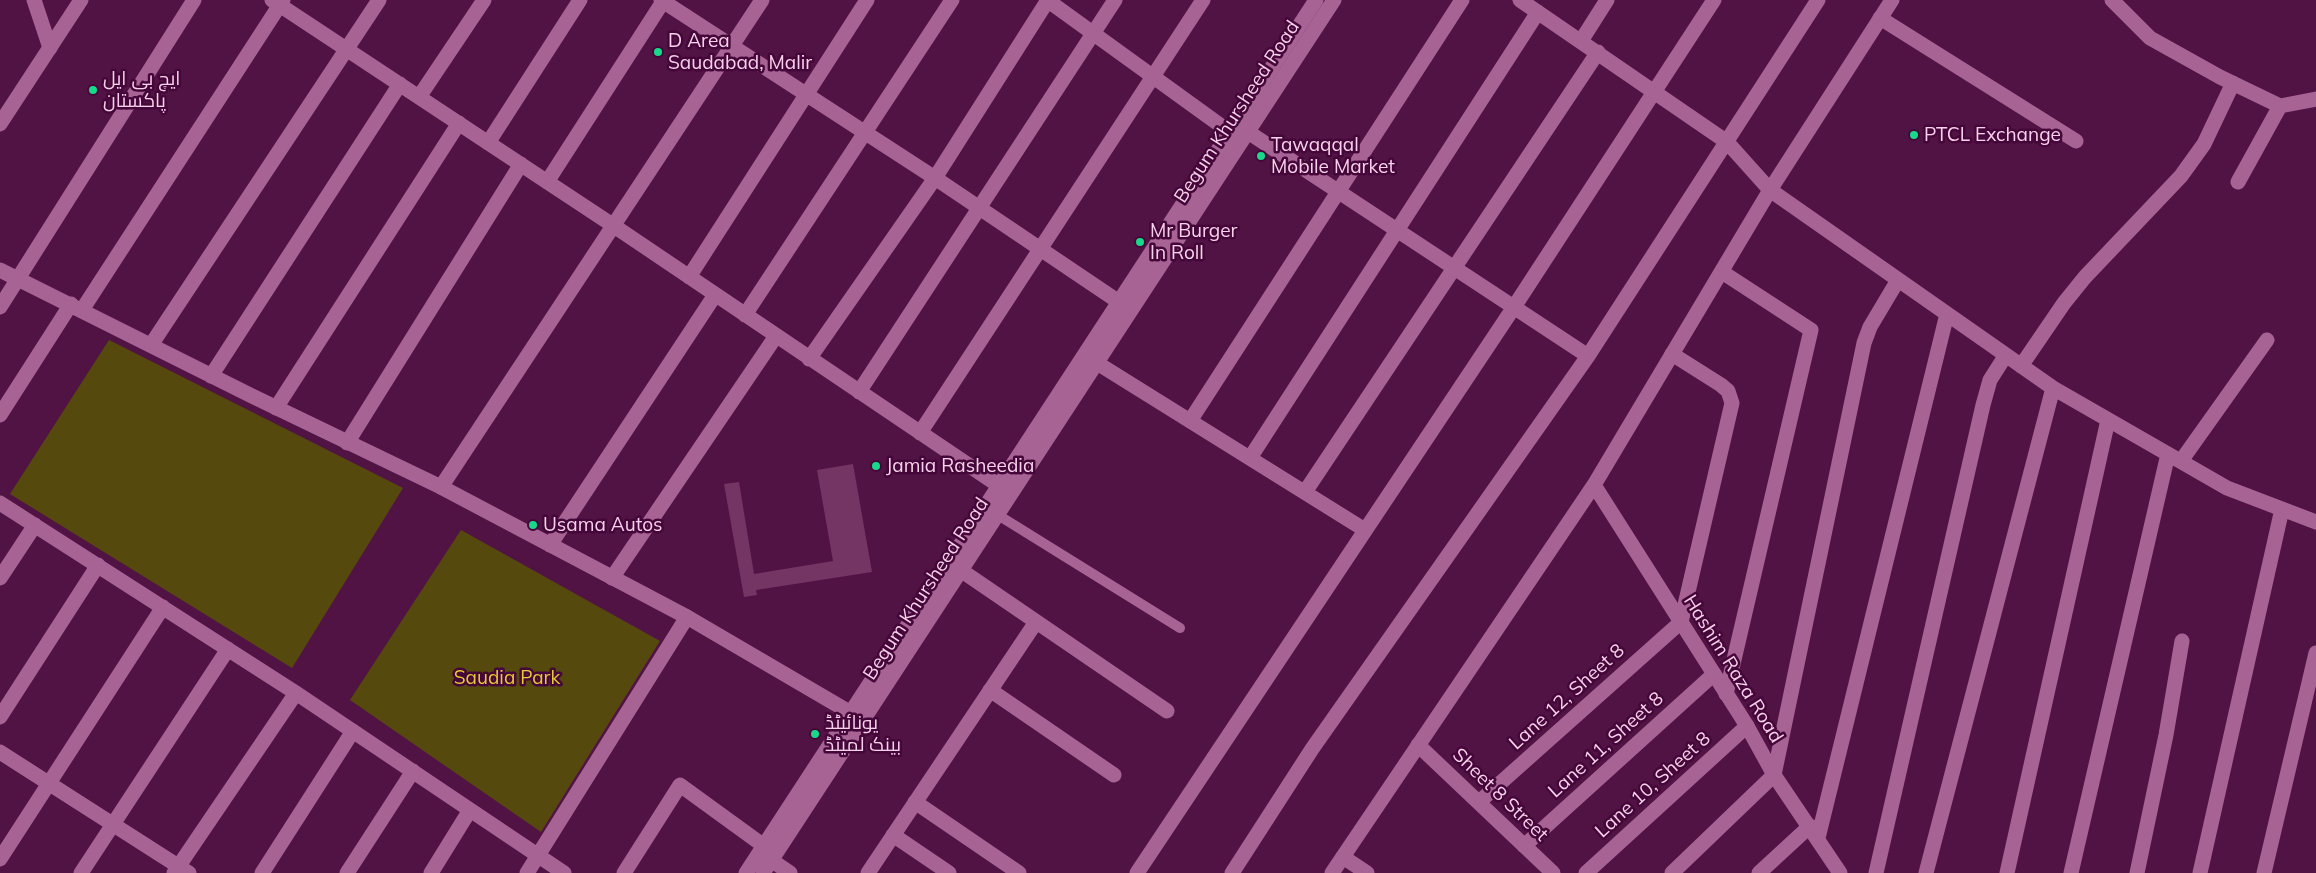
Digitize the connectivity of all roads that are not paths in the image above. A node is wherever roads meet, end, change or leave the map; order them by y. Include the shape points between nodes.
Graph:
1 (34, 0) edge
2 (81, 0) edge
3 (194, 0) edge
4 (378, 0) edge
5 (484, 0) edge
6 (580, 0) edge
7 (663, 0) edge
8 (762, 0) edge
9 (867, 0) edge
10 (952, 0) edge
11 (1048, 0) edge
12 (1115, 0) edge
13 (1203, 0) edge
14 (1316, 0) edge
15 (1334, 0) edge
16 (1462, 0) edge
17 (1520, 0) edge
18 (1607, 0) edge
19 (1714, 0) edge
20 (1818, 0) edge
21 (1892, 0) edge
22 (2112, 0) edge
23 (278, 2) edge
24 (1538, 12) junction
25 (1880, 18) junction
26 (1093, 33) junction
27 (1581, 40) junction
28 (730, 46) junction
29 (50, 48) junction
30 (346, 48) junction
31 (1598, 52) junction
32 (1153, 77) junction
33 (2233, 83) junction
34 (400, 84) junction
35 (1654, 91) junction
36 (806, 95) junction
37 (419, 97) junction
38 (2316, 99) edge
39 (2280, 106) junction
40 (2, 113) edge
41 (459, 123) junction
42 (1248, 132) junction
43 (864, 133) junction
44 (1231, 133) junction
45 (2076, 141) dead end
46 (1727, 142) junction
47 (488, 143) junction
48 (521, 164) junction
49 (935, 178) junction
50 (547, 182) junction
51 (2238, 182) dead end
52 (1770, 190) junction
53 (1339, 191) junction
54 (979, 208) junction
55 (1182, 219) junction
56 (614, 226) junction
57 (1397, 230) junction
58 (1040, 249) junction
59 (1455, 268) junction
60 (0, 270) edge
61 (1722, 272) junction
62 (689, 277) junction
63 (19, 279) junction
64 (1898, 280) junction
65 (715, 295) junction
66 (1119, 302) junction
67 (0, 307) edge
68 (77, 307) junction
69 (1514, 307) junction
70 (1947, 314) junction
71 (745, 315) junction
72 (776, 336) junction
73 (2267, 340) dead end
74 (150, 345) junction
75 (1672, 354) junction
76 (2006, 355) junction
77 (1588, 356) junction
78 (809, 359) junction
79 (1097, 363) junction
80 (2021, 366) junction
81 (211, 376) junction
82 (2052, 388) junction
83 (859, 392) junction
84 (276, 408) junction
85 (0, 415) edge
86 (2108, 420) junction
87 (1190, 421) junction
88 (920, 433) junction
89 (347, 443) junction
90 (1250, 458) junction
91 (2174, 458) junction
92 (998, 485) junction
93 (1594, 485) junction
94 (441, 487) junction
95 (1305, 492) junction
96 (0, 503) edge
97 (985, 506) junction
98 (2282, 509) junction
99 (998, 515) junction
100 (2316, 522) edge
101 (36, 525) junction
102 (1365, 530) junction
103 (550, 545) junction
104 (98, 565) junction
105 (962, 571) junction
106 (0, 578) edge
107 (612, 578) junction
108 (163, 607) junction
109 (687, 617) junction
110 (1036, 622) junction
111 (1681, 622) junction
112 (1180, 628) dead end
113 (2182, 641) dead end
114 (228, 649) junction
115 (2316, 653) edge
116 (1714, 674) junction
117 (990, 690) junction
118 (296, 693) junction
119 (1726, 694) junction
120 (1167, 711) dead end
121 (851, 712) junction
122 (0, 716) edge
123 (1747, 726) junction
124 (353, 731) junction
125 (1418, 745) junction
126 (0, 752) edge
127 (413, 771) junction
128 (1114, 775) dead end
129 (1774, 775) junction
130 (49, 783) junction
131 (915, 802) junction
132 (1479, 802) junction
133 (470, 810) junction
134 (113, 824) junction
135 (1814, 832) junction
136 (893, 835) junction
137 (764, 846) junction
138 (1524, 846) junction
139 (539, 856) junction
140 (1343, 857) junction
141 (0, 859) edge
142 (767, 867) edge
143 (180, 871) edge
144 (81, 873) edge
145 (262, 873) edge
146 (348, 873) edge
147 (431, 873) edge
148 (528, 873) edge
149 (564, 873) edge
150 (624, 873) edge
151 (746, 873) edge
152 (790, 873) edge
153 (868, 873) edge
154 (949, 873) edge
155 (1019, 873) edge
156 (1137, 873) edge
157 (1232, 873) edge
158 (1332, 873) edge
159 (1367, 873) edge
160 (1553, 873) edge
161 (1586, 873) edge
162 (1672, 873) edge
163 (1759, 873) edge
164 (1840, 873) edge
165 (1876, 873) edge
166 (1926, 873) edge
167 (2007, 873) edge
168 (2071, 873) edge
169 (2137, 873) edge
170 (2200, 873) edge
171 (2264, 873) edge

1 - 29 street
2 - 29 street
3 - 63 street
4 - 30 street
5 - 37 street
6 - 47 street
7 - 28 street
7 - 50 street
8 - 28 street
9 - 36 street
10 - 43 street
11 - 26 street
11 - 49 street
12 - 26 street
13 - 32 street
14 - 44 street, Begum Khursheed Road
15 - 42 street, Begum Khursheed Road
16 - 53 street
17 - 24 street
18 - 27 street
19 - 35 street
20 - 46 street
21 - 25 street
22 - 33 street via 2150,38
23 - 30 street
23 - 68 street
24 - 27 street
24 - 57 street
25 - 45 street
25 - 52 street
26 - 32 street
26 - 54 street
27 - 31 street
28 - 36 street
28 - 56 street
29 - 40 street
30 - 34 street
30 - 74 street
31 - 35 street
31 - 59 street
32 - 44 street
32 - 58 street
33 - 39 street
33 - 80 street via 2204,144 2181,176 2085,277
34 - 37 street
34 - 81 street
35 - 46 street
35 - 69 street
36 - 43 street
36 - 62 street
37 - 41 street
38 - 39 street
39 - 51 street
41 - 47 street
41 - 84 street
42 - 53 street
42 - 55 street, Begum Khursheed Road
43 - 49 street
43 - 71 street
44 - 55 street, Begum Khursheed Road
46 - 52 street
46 - 77 street
47 - 48 street
48 - 50 street
48 - 89 street
49 - 54 street
49 - 78 street
50 - 56 street
52 - 61 street
52 - 64 street
53 - 57 street
53 - 87 street
54 - 58 street
54 - 83 street
55 - 66 street, Begum Khursheed Road
55 - 79 street, Begum Khursheed Road
56 - 62 street
56 - 94 street
57 - 59 street
57 - 90 street
58 - 66 street
58 - 88 street
59 - 69 street
59 - 95 street
60 - 63 street
61 - 75 street
61 - 119 street via 1811,330
62 - 65 street
63 - 67 street
63 - 68 street
64 - 70 street
64 - 129 street via 1864,343
65 - 71 street
65 - 103 street
66 - 92 street, Begum Khursheed Road
68 - 74 street
68 - 85 street
69 - 77 street
69 - 102 street
70 - 76 street
70 - 135 street
71 - 72 street
72 - 78 street
72 - 107 street
73 - 91 street
74 - 81 street
75 - 93 street
75 - 111 street via 1721,385 1728,391 1732,403
76 - 80 street
76 - 165 street via 1990,380 1983,405
77 - 157 street via 1312,749
78 - 83 street
79 - 87 street
79 - 99 street, Begum Khursheed Road
80 - 82 street
81 - 84 street
82 - 86 street
82 - 166 street
83 - 88 street
84 - 89 street
86 - 91 street
86 - 167 street
87 - 90 street
88 - 92 street
89 - 94 street
90 - 95 street
91 - 98 street via 2228,488
91 - 168 street
92 - 97 street, Begum Khursheed Road
93 - 111 street, Hashim Raza Road
93 - 125 street
94 - 103 street
95 - 102 street
96 - 101 street
97 - 99 street
97 - 121 street, Begum Khursheed Road
98 - 100 street
98 - 170 street
99 - 105 street, Begum Khursheed Road
99 - 112 lane
101 - 104 street
101 - 106 street
102 - 156 street
103 - 107 street
104 - 108 street
104 - 122 street
105 - 110 street
105 - 142 street, Begum Khursheed Road
107 - 109 street
108 - 114 street
108 - 130 street
109 - 121 street
109 - 139 street
110 - 117 street
110 - 120 street
111 - 116 street, Hashim Raza Road
111 - 132 street, Lane 12, Sheet 8
113 - 169 street
114 - 118 street
114 - 134 street
115 - 171 street
116 - 119 street, Hashim Raza Road
116 - 138 street, Lane 11, Sheet 8
117 - 128 street
117 - 131 street
118 - 124 street
118 - 143 street
119 - 123 street, Hashim Raza Road
121 - 137 street, Begum Khursheed Road
123 - 129 street, Hashim Raza Road
123 - 161 street, Lane 10, Sheet 8
124 - 127 street
124 - 145 street
125 - 132 street, Sheet 8 Street
125 - 140 street
126 - 130 street
127 - 133 street
127 - 146 street
129 - 135 street, Hashim Raza Road
129 - 162 street
130 - 134 street
130 - 141 street
131 - 136 street
131 - 155 street
132 - 138 street, Sheet 8 Street
133 - 139 street
133 - 147 street
134 - 143 street
134 - 144 street
135 - 163 street
135 - 164 street, Hashim Raza Road
136 - 153 street
136 - 154 street
137 - 150 street via 680,786
137 - 151 street, Begum Khursheed Road
138 - 160 street, Sheet 8 Street
139 - 148 street
139 - 149 street
140 - 158 street
140 - 159 street
142 - 152 street

